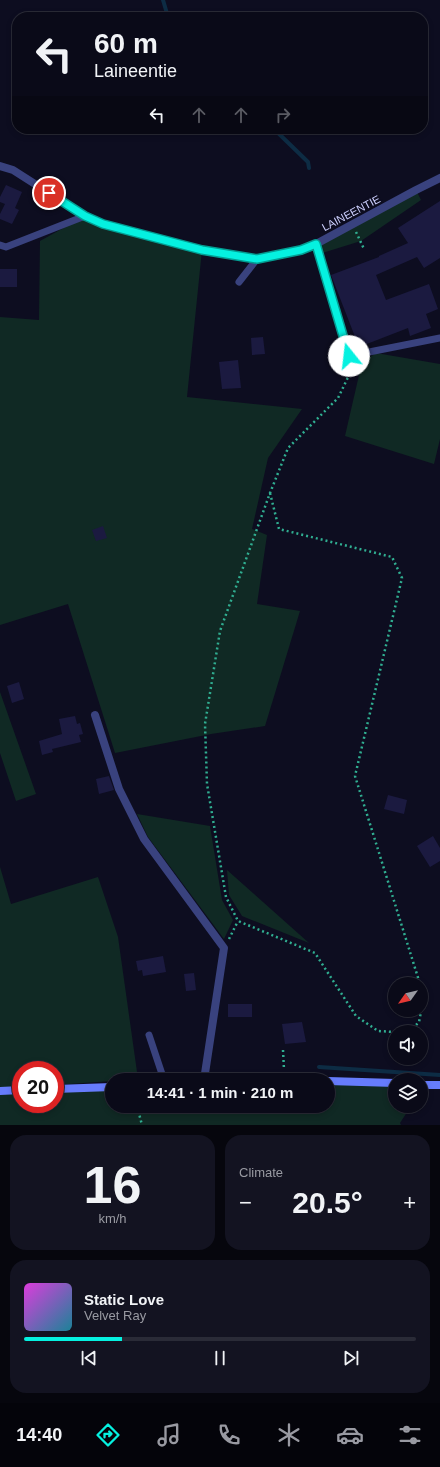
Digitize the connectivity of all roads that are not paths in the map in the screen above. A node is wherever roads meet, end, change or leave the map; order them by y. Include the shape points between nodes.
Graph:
1 (0, 166) edge
2 (440, 178) edge
3 (85, 216) junction
4 (316, 244) junction
5 (0, 245) edge
6 (257, 259) junction
7 (239, 282) dead end
8 (440, 338) edge
9 (95, 715) dead end
10 (149, 1035) dead end
11 (162, 1073) edge
12 (205, 1073) edge
13 (335, 1080) edge
14 (388, 1083) edge
15 (428, 1085) edge
16 (440, 1085) edge
17 (105, 1087) edge
18 (64, 1089) edge
19 (12, 1090) edge
20 (0, 1091) edge

1 - 3 street, LAINEENTIE via 13,170
2 - 4 street, LAINEENTIE
3 - 5 lane via 6,247
3 - 6 street, LAINEENTIE via 103,224 202,250
4 - 6 street, LAINEENTIE via 301,250
4 - 8 lane via 349,356
6 - 7 lane
9 - 12 street via 119,789 144,839 224,948
10 - 11 lane
13 - 14 street
15 - 16 street
17 - 18 street
19 - 20 street

